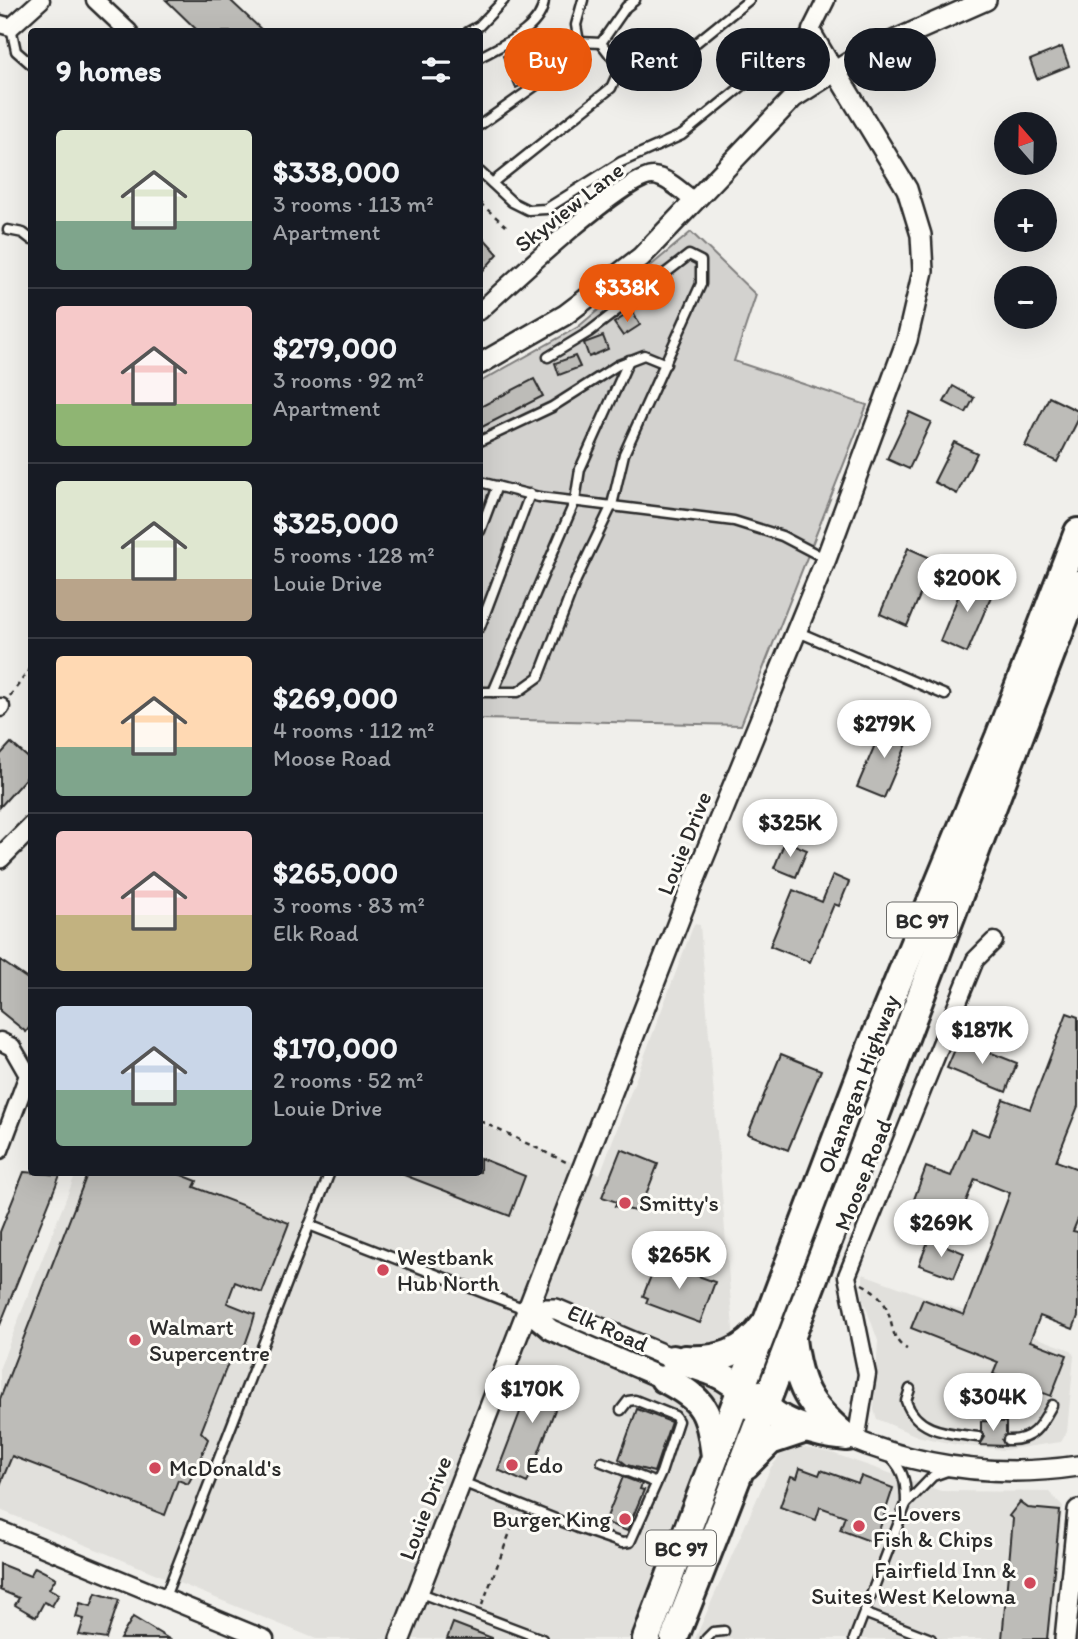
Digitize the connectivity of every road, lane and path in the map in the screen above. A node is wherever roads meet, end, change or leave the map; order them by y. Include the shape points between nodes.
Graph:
1 (41, 0) edge
2 (95, 0) edge
3 (504, 0) edge
4 (544, 0) edge
5 (635, 0) edge
6 (749, 0) edge
7 (826, 0) edge
8 (986, 0) edge
9 (582, 1) edge
10 (5, 26) edge
11 (124, 28) edge
12 (475, 28) edge
13 (577, 28) edge
14 (812, 28) edge
15 (702, 38) edge
16 (592, 43) edge
17 (601, 43) junction
18 (606, 50) edge
19 (483, 55) edge
20 (28, 62) edge
21 (830, 62) edge
22 (834, 69) junction
23 (528, 91) edge
24 (607, 91) edge
25 (736, 91) edge
26 (483, 123) edge
27 (483, 175) edge
28 (492, 183) junction
29 (694, 201) junction
30 (483, 206) edge
31 (506, 226) dead end
32 (8, 230) dead end
33 (28, 237) edge
34 (483, 308) edge
35 (548, 357) dead end
36 (629, 360) junction
37 (483, 362) edge
38 (666, 364) junction
39 (483, 440) edge
40 (483, 483) edge
41 (498, 486) junction
42 (530, 494) junction
43 (575, 501) junction
44 (612, 505) junction
45 (483, 524) edge
46 (1078, 532) edge
47 (826, 559) junction
48 (1078, 584) edge
49 (483, 619) edge
50 (796, 631) junction
51 (28, 671) edge
52 (483, 692) edge
53 (493, 692) junction
54 (945, 695) dead end
55 (1, 708) edge
56 (28, 831) edge
57 (0, 858) edge
58 (994, 941) dead end
59 (0, 1041) edge
60 (871, 1047) junction
61 (483, 1122) edge
62 (0, 1150) edge
63 (582, 1170) junction
64 (328, 1176) edge
65 (309, 1225) junction
66 (847, 1276) junction
67 (526, 1310) junction
68 (773, 1312) junction
69 (792, 1339) junction
70 (907, 1349) dead end
71 (668, 1369) junction
72 (910, 1389) dead end
73 (742, 1390) junction
74 (1052, 1405) dead end
75 (765, 1408) junction
76 (621, 1410) dead end
77 (806, 1429) junction
78 (978, 1437) dead end
79 (852, 1439) junction
80 (1008, 1440) dead end
81 (882, 1449) junction
82 (715, 1458) junction
83 (602, 1462) dead end
84 (1078, 1466) edge
85 (956, 1467) junction
86 (739, 1474) junction
87 (461, 1482) junction
88 (654, 1482) junction
89 (906, 1504) junction
90 (1078, 1510) edge
91 (516, 1517) dead end
92 (0, 1530) edge
93 (418, 1592) junction
94 (165, 1597) junction
95 (864, 1613) junction
96 (478, 1615) junction
97 (724, 1631) dead end
98 (265, 1639) edge
99 (400, 1639) edge
100 (542, 1639) edge
101 (646, 1639) edge
102 (661, 1639) edge
103 (674, 1639) edge
104 (706, 1639) edge
105 (854, 1639) edge
106 (931, 1639) edge
107 (1065, 1639) edge

1 - 10 street
2 - 11 street
3 - 12 lane
4 - 19 lane via 543,10 520,34
5 - 17 lane
6 - 15 lane
7 - 14 street
8 - 22 street
9 - 13 lane
10 - 20 lane via 16,51
16 - 17 lane
17 - 18 lane
21 - 22 street
22 - 29 street via 793,99
22 - 47 street, Louie Drive via 907,189 920,235 923,271 907,340
23 - 26 lane
24 - 28 lane
25 - 28 lane via 682,135 621,162 546,209 528,210
27 - 28 lane
29 - 34 street, Skyview Lane via 664,178 642,178 584,220
29 - 37 street via 641,257 565,315
30 - 31 path
32 - 33 lane
35 - 38 lane via 589,332 689,255 701,261 701,284
36 - 38 lane via 644,355
36 - 39 lane via 552,407
36 - 43 lane via 580,468
38 - 44 lane via 624,454
40 - 41 lane
41 - 42 lane
41 - 45 lane
42 - 43 lane
42 - 49 lane
43 - 44 lane
43 - 53 lane
44 - 47 lane via 734,521 782,536
44 - 53 lane via 576,580 539,677 519,692
46 - 60 highway, Okanagan Highway / BC 97
47 - 50 street, Louie Drive
48 - 69 highway, Okanagan Highway / BC 97
50 - 54 lane
50 - 63 street, Louie Drive
51 - 55 path
52 - 53 lane
56 - 57 street
58 - 66 street, Moose Road via 975,960
59 - 62 street via 12,1048 28,1075
60 - 68 highway, Okanagan Highway / BC 97
60 - 75 highway via 860,1121 761,1381
61 - 63 path
63 - 67 street, Louie Drive
64 - 65 lane
65 - 67 lane
65 - 94 lane
66 - 70 path via 877,1292 887,1305 896,1340
66 - 79 street via 867,1374
67 - 71 street, Elk Road via 556,1309
67 - 87 street, Louie Drive
68 - 71 highway via 747,1345 731,1354
68 - 73 highway, Okanagan Highway / BC 97
69 - 75 highway, Okanagan Highway / BC 97
69 - 79 highway via 807,1398 820,1415
71 - 73 highway via 720,1376
71 - 82 highway via 699,1400 711,1421
72 - 78 lane via 906,1401 921,1423 941,1432
73 - 82 highway, Okanagan Highway / BC 97
73 - 102 highway via 748,1404 746,1417
74 - 80 lane via 1029,1437
75 - 77 highway
75 - 86 highway, Okanagan Highway / BC 97
76 - 88 lane via 635,1400 675,1416 678,1422
77 - 79 highway
77 - 86 highway via 770,1441
79 - 81 street
81 - 85 street
81 - 89 lane via 900,1467
82 - 101 highway, Okanagan Highway / BC 97
83 - 88 lane
84 - 85 street via 1006,1471
85 - 89 lane via 933,1476
86 - 103 highway, Okanagan Highway / BC 97
87 - 88 lane via 622,1543 630,1542
87 - 93 street, Louie Drive
89 - 95 lane
90 - 107 street
91 - 96 path
92 - 94 street
93 - 96 lane
93 - 99 street, Louie Drive
94 - 98 street
95 - 105 lane
95 - 106 lane
96 - 100 lane
97 - 104 lane via 713,1632

